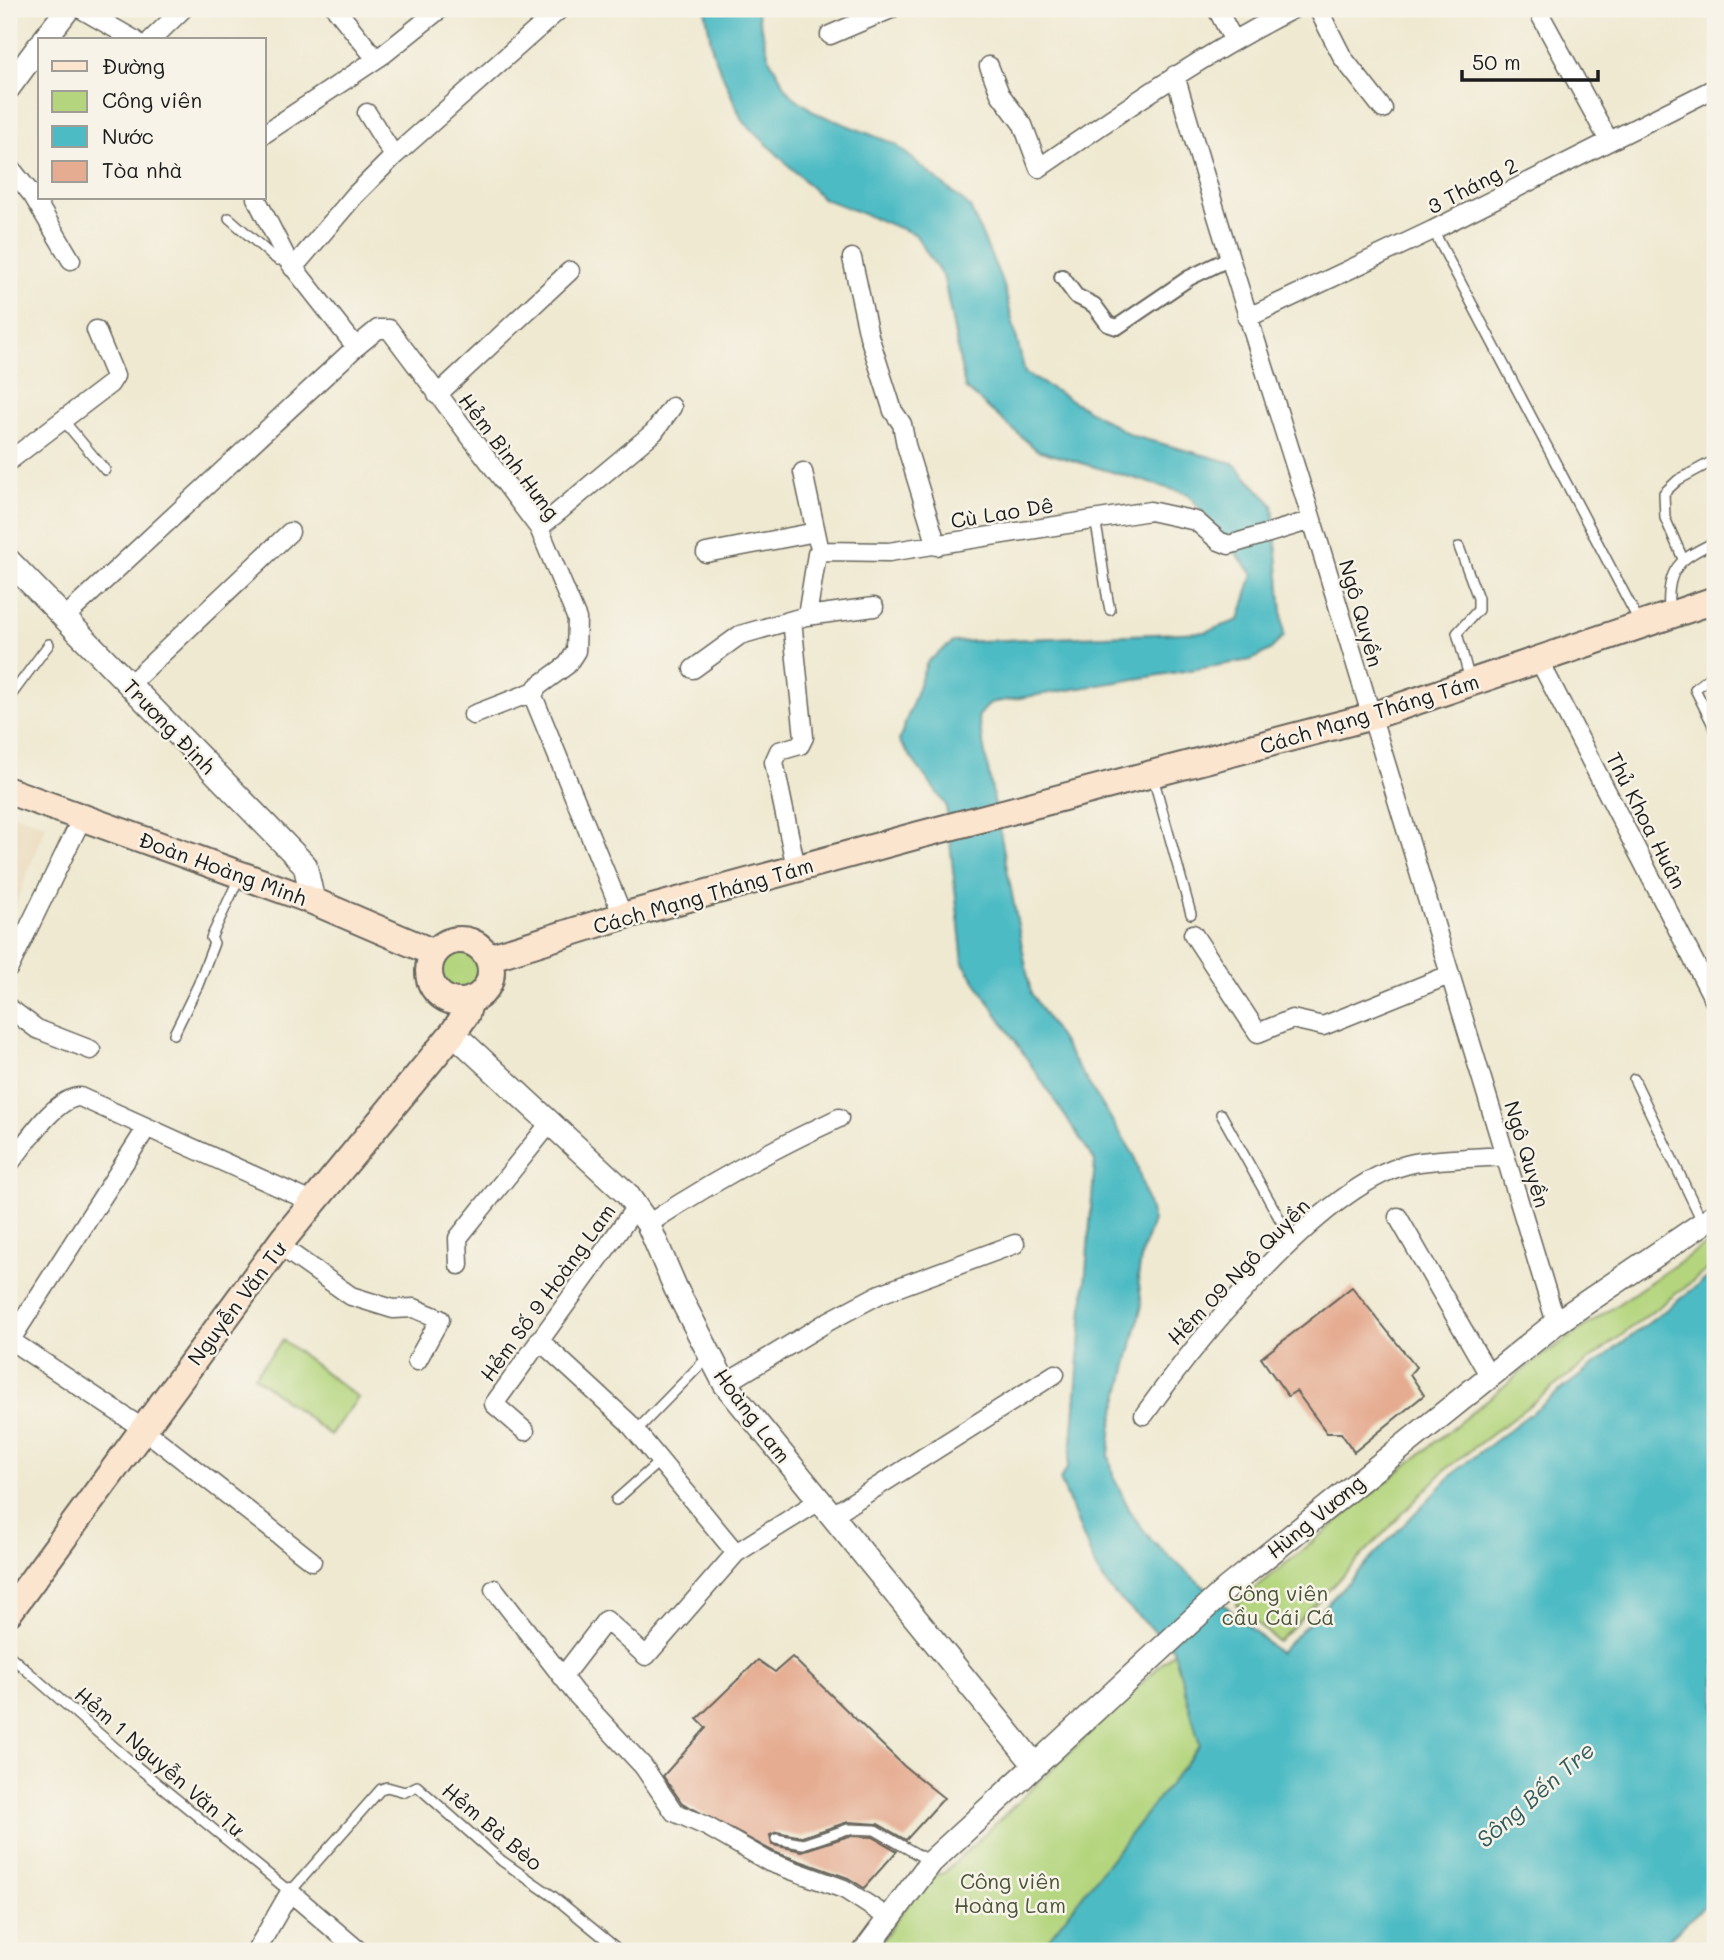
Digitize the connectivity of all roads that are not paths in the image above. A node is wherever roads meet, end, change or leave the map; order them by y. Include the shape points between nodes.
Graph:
1 (68, 9) edge
2 (81, 9) edge
3 (183, 9) edge
4 (336, 9) edge
5 (440, 9) edge
6 (560, 9) edge
7 (891, 9) edge
8 (1217, 9) edge
9 (1293, 9) edge
10 (1318, 9) edge
11 (1537, 9) edge
12 (830, 35) dead end
13 (46, 38) edge
14 (132, 38) edge
15 (153, 38) edge
16 (1233, 39) junction
17 (38, 48) edge
18 (376, 59) junction
19 (989, 66) dead end
20 (1175, 75) junction
21 (9, 87) edge
22 (1715, 88) edge
23 (1383, 108) dead end
24 (367, 113) dead end
25 (266, 133) edge
26 (1609, 141) junction
27 (394, 156) junction
28 (9, 166) edge
29 (257, 200) edge
30 (229, 218) dead end
31 (1433, 230) junction
32 (852, 258) dead end
33 (1228, 259) junction
34 (71, 260) dead end
35 (290, 263) junction
36 (570, 271) dead end
37 (1062, 277) dead end
38 (1247, 318) junction
39 (96, 330) dead end
40 (356, 347) junction
41 (436, 396) junction
42 (672, 407) dead end
43 (63, 420) junction
44 (1715, 460) edge
45 (9, 461) edge
46 (105, 470) dead end
47 (803, 472) dead end
48 (1095, 520) junction
49 (1312, 520) junction
50 (539, 528) junction
51 (290, 532) dead end
52 (816, 532) junction
53 (1715, 542) edge
54 (937, 546) junction
55 (1460, 547) dead end
56 (820, 552) junction
57 (706, 553) dead end
58 (1683, 559) junction
59 (9, 561) edge
60 (1712, 604) edge
61 (874, 607) dead end
62 (1110, 610) dead end
63 (1669, 615) junction
64 (64, 618) junction
65 (800, 618) junction
66 (1641, 624) junction
67 (49, 644) dead end
68 (1538, 658) junction
69 (693, 669) dead end
70 (1715, 673) edge
71 (1471, 682) junction
72 (129, 685) junction
73 (535, 691) junction
74 (9, 698) edge
75 (473, 715) dead end
76 (1369, 717) junction
77 (1715, 729) edge
78 (1153, 775) junction
79 (9, 791) edge
80 (82, 818) junction
81 (796, 868) junction
82 (240, 875) junction
83 (313, 901) junction
84 (1191, 914) dead end
85 (623, 916) junction
86 (1194, 934) dead end
87 (434, 953) junction
88 (488, 958) junction
89 (9, 968) edge
90 (1449, 975) junction
91 (470, 1000) junction
92 (1715, 1002) edge
93 (9, 1009) edge
94 (453, 1033) junction
95 (174, 1034) dead end
96 (91, 1050) dead end
97 (1634, 1079) dead end
98 (1221, 1114) dead end
99 (839, 1118) dead end
100 (550, 1123) junction
101 (146, 1129) junction
102 (1505, 1156) junction
103 (9, 1164) edge
104 (312, 1202) junction
105 (642, 1216) junction
106 (1398, 1217) dead end
107 (1709, 1219) edge
108 (1292, 1241) junction
109 (1015, 1244) dead end
110 (279, 1245) junction
111 (459, 1265) dead end
112 (1556, 1323) junction
113 (539, 1340) junction
114 (710, 1355) junction
115 (417, 1361) dead end
116 (1055, 1374) dead end
117 (1489, 1375) junction
118 (725, 1384) junction
119 (1144, 1415) dead end
120 (142, 1428) junction
121 (525, 1431) dead end
122 (636, 1431) junction
123 (661, 1461) junction
124 (616, 1500) dead end
125 (825, 1509) junction
126 (736, 1553) junction
127 (312, 1562) dead end
128 (494, 1589) dead end
129 (9, 1612) edge
130 (9, 1655) edge
131 (563, 1676) junction
132 (1035, 1765) junction
133 (776, 1839) dead end
134 (931, 1862) junction
135 (289, 1892) junction
136 (889, 1918) junction
137 (256, 1951) edge
138 (359, 1951) edge
139 (620, 1951) edge
140 (865, 1951) edge

1 - 13 street
2 - 14 street
3 - 15 street
4 - 18 street
5 - 18 street
6 - 27 street
7 - 12 street
8 - 16 street
9 - 16 street
10 - 23 street via 1343,58
11 - 26 street
16 - 20 street
17 - 21 street
18 - 25 street
19 - 20 street via 1000,94 1023,125 1039,168
20 - 33 street, Ngô Quyền
22 - 26 street, 3 Tháng 2
24 - 27 street
26 - 31 street, 3 Tháng 2
27 - 35 street
28 - 34 street via 33,196
29 - 35 street
30 - 35 lane via 271,256
31 - 38 street, 3 Tháng 2
31 - 66 lane
32 - 54 street via 869,337 890,403 902,424
33 - 37 street via 1189,278 1117,327 1108,324 1094,305 1076,296
33 - 38 street, Ngô Quyền
35 - 40 street
36 - 41 street
38 - 49 street, Ngô Quyền
39 - 43 street via 115,376
40 - 41 street, Hẻm Bình Hưng via 378,328 389,329
40 - 64 street, Hẻm Bình Hưng
41 - 50 street, Hẻm Bình Hưng
42 - 50 street via 654,432
43 - 45 street
43 - 46 lane
44 - 58 lane via 1678,480 1664,494 1665,518
47 - 52 street
48 - 49 street, Cù Lao Dê via 1150,510 1177,514 1196,520 1229,545
48 - 54 street, Cù Lao Dê
48 - 62 lane
49 - 76 street, Ngô Quyền
50 - 73 street, Hẻm Bình Hưng via 578,619 576,651 567,665
51 - 72 street
52 - 56 street
52 - 57 street
53 - 58 lane
54 - 56 street, Cù Lao Dê via 889,552
55 - 71 lane via 1478,598 1478,610 1457,633
56 - 65 street
58 - 63 lane via 1667,589
59 - 64 street, Trương Định
60 - 63 main road, Cách Mạng Tháng Tám
61 - 65 street
63 - 66 main road, Cách Mạng Tháng Tám
64 - 72 street, Trương Định
65 - 69 street via 740,635
65 - 81 street via 804,737 800,745 779,751 774,762
66 - 68 main road, Cách Mạng Tháng Tám
67 - 74 lane
68 - 71 main road, Cách Mạng Tháng Tám
68 - 92 street, Thủ Khoa Huân
70 - 77 lane via 1695,689
71 - 76 main road, Cách Mạng Tháng Tám
72 - 83 street, Trương Định via 304,865
73 - 75 street, Hẻm Bình Hưng
73 - 85 street via 542,723
76 - 78 main road, Cách Mạng Tháng Tám
76 - 90 street, Ngô Quyền
78 - 81 main road, Cách Mạng Tháng Tám
78 - 84 lane
79 - 80 main road, Đoàn Hoàng Minh
80 - 82 main road, Đoàn Hoàng Minh
80 - 89 street
81 - 85 main road, Cách Mạng Tháng Tám
82 - 83 main road, Đoàn Hoàng Minh
82 - 95 lane
83 - 87 main road, Đoàn Hoàng Minh
85 - 88 main road, Cách Mạng Tháng Tám
86 - 90 street via 1258,1033 1292,1019 1323,1026
87 - 88 main road via 452,940 463,940
87 - 91 main road via 429,971 435,989 450,1000
88 - 91 main road via 491,968 486,987
90 - 102 street, Ngô Quyền
91 - 94 main road, Nguyễn Văn Tư
93 - 96 street via 37,1029
94 - 100 street, Hoàng Lam
94 - 104 main road, Nguyễn Văn Tư
97 - 107 lane
98 - 108 lane
99 - 105 street
100 - 105 street, Hoàng Lam via 627,1194
100 - 111 street via 458,1238
101 - 103 street via 80,1097 69,1097
101 - 104 street
101 - 120 street via 12,1338
102 - 108 street, Hẻm 09 Ngô Quyền via 1412,1163 1356,1187
102 - 112 street, Ngô Quyền
104 - 110 main road, Nguyễn Văn Tư
105 - 113 street, Hẻm Số 9 Hoàng Lam
105 - 114 street, Hoàng Lam
106 - 117 street
107 - 112 street, Hùng Vương
108 - 119 street, Hẻm 09 Ngô Quyền via 1180,1365
109 - 118 street via 880,1294
110 - 115 street via 351,1296 393,1308 414,1308 440,1319
110 - 120 main road, Nguyễn Văn Tư
112 - 117 street, Hùng Vương
113 - 121 street, Hẻm Số 9 Hoàng Lam via 494,1404
113 - 122 street
114 - 118 street, Hoàng Lam
114 - 122 lane
116 - 125 street
117 - 132 street, Hùng Vương via 1227,1588
118 - 125 street, Hoàng Lam
120 - 127 street
120 - 129 main road, Nguyễn Văn Tư
122 - 123 street
123 - 124 lane
123 - 126 street
125 - 126 street
125 - 132 street, Hoàng Lam
126 - 131 street via 646,1656 606,1620
128 - 131 street
130 - 135 lane, Hẻm 1 Nguyễn Văn Tư
131 - 136 street via 643,1766 674,1812 769,1862 844,1889
132 - 134 street, Hùng Vương
133 - 134 lane via 803,1843 848,1829 874,1830
134 - 136 street, Hùng Vương
135 - 137 street
135 - 138 street
135 - 139 lane, Hẻm Bà Bèo via 381,1789 405,1792 417,1786 502,1861
136 - 140 street, Hùng Vương

